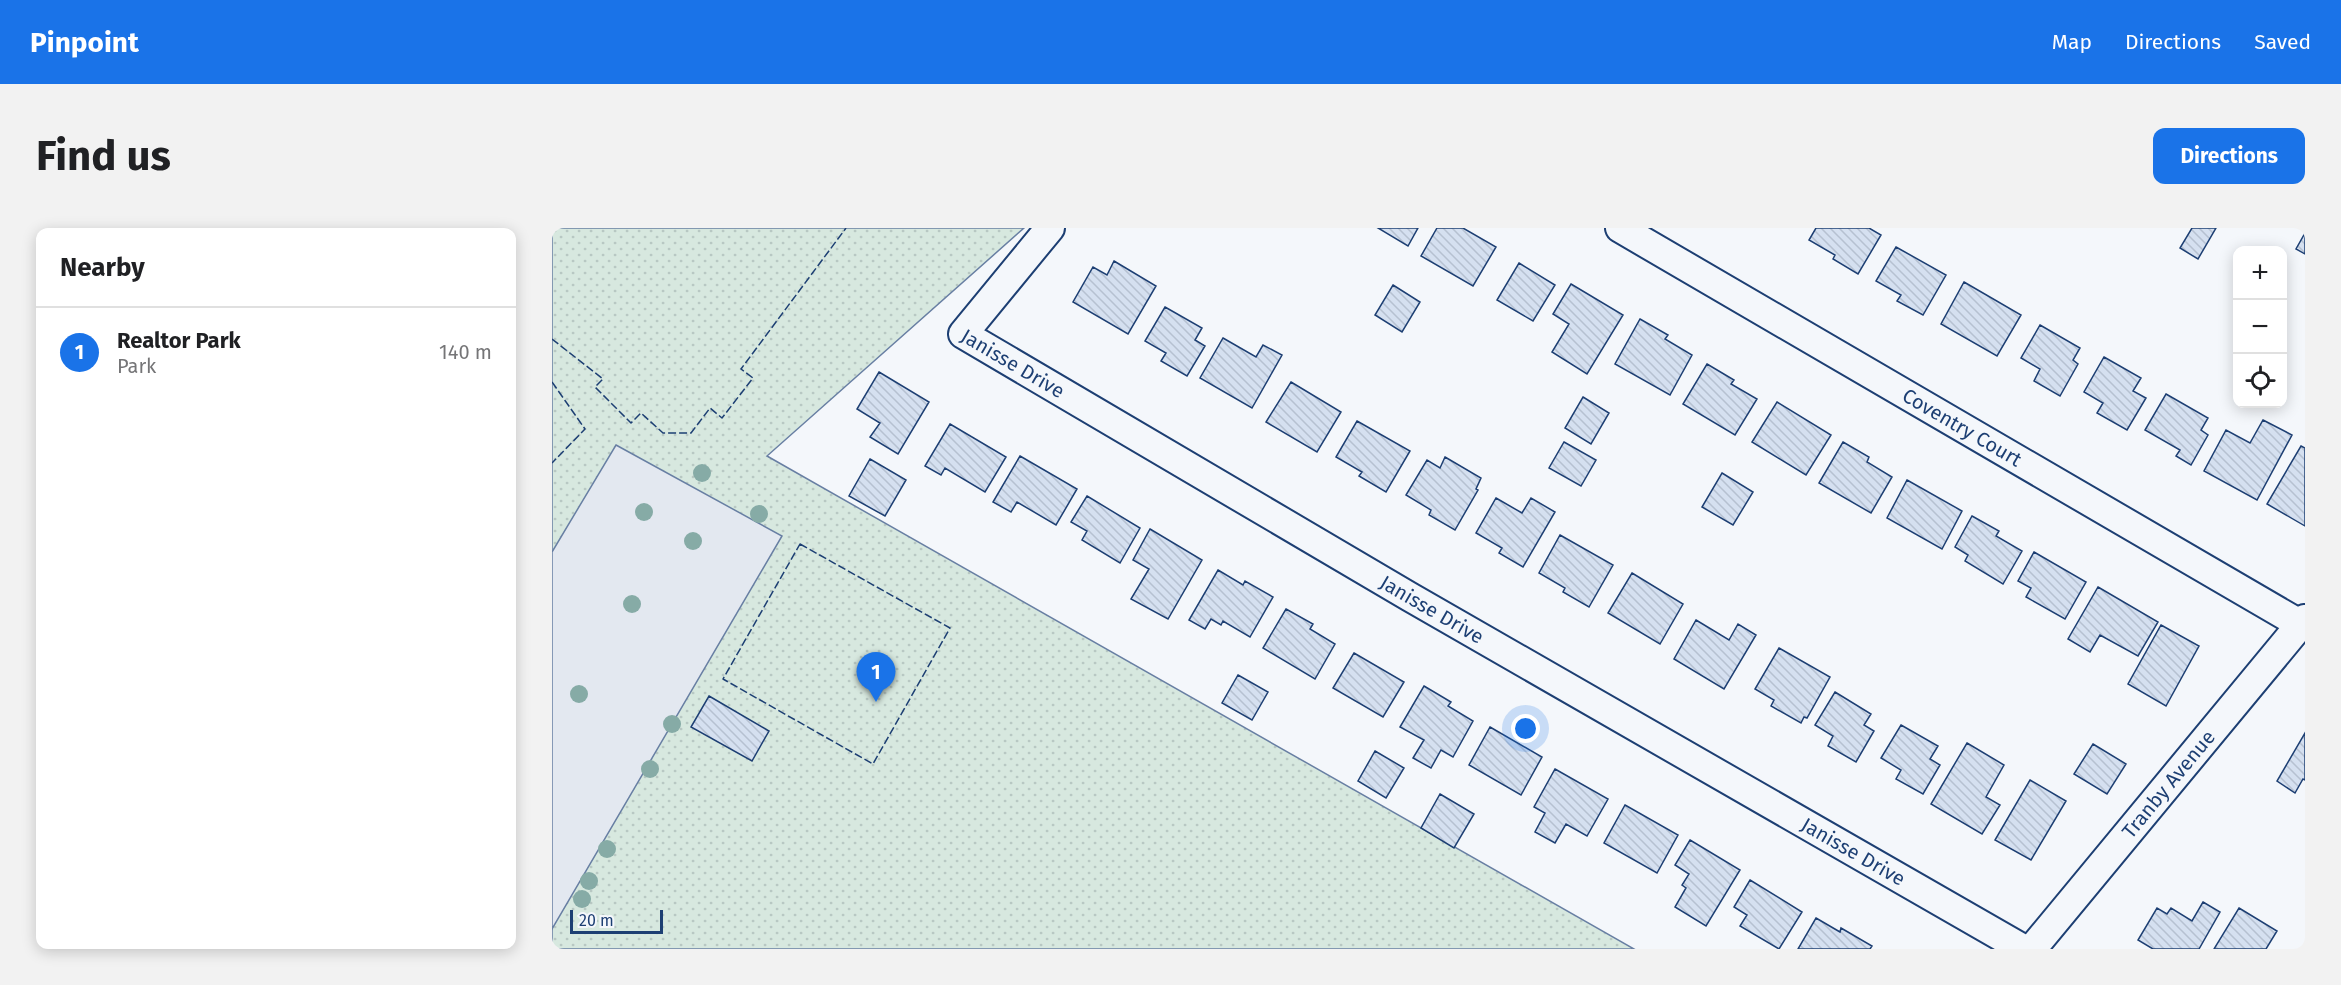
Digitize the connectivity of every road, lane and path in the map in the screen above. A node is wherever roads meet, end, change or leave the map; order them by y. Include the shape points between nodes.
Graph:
1 (1050, 228) edge
2 (1620, 228) edge
3 (2303, 623) edge
4 (2023, 949) edge
5 (2032, 949) edge

1 - 4 street, Janisse Drive via 963,334 1410,597
2 - 3 street, Coventry Court
3 - 5 street, Tranby Avenue

